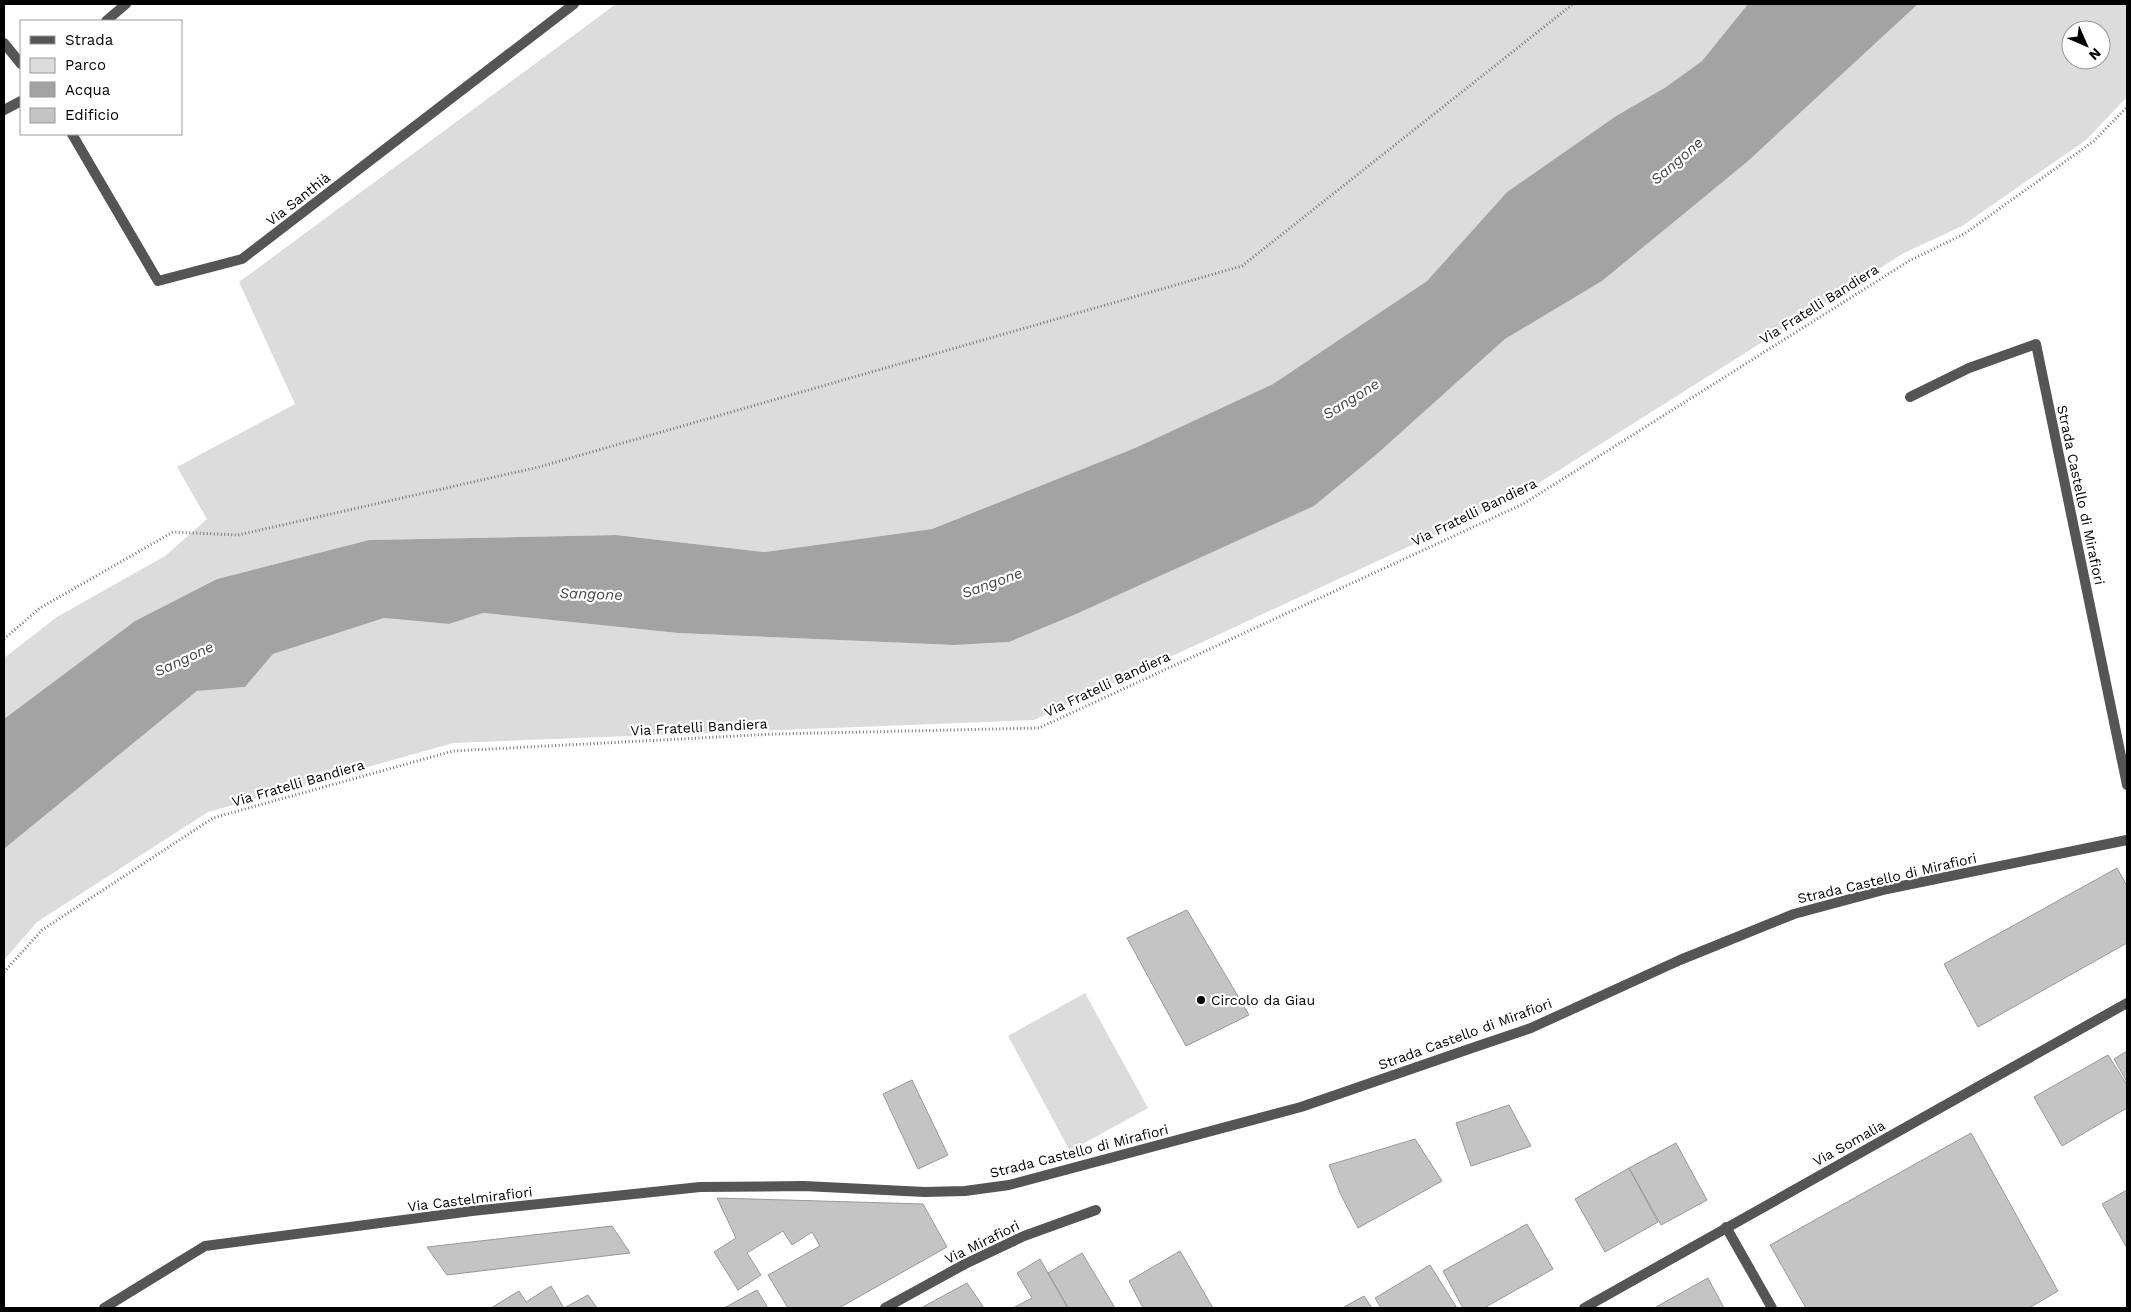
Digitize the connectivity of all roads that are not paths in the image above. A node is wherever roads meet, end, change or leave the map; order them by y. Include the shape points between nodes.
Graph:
1 (126, 4) edge
2 (574, 4) edge
3 (107, 20) edge
4 (4, 42) edge
5 (20, 63) edge
6 (20, 102) edge
7 (4, 110) edge
8 (73, 135) edge
9 (1910, 397) dead end
10 (2127, 786) edge
11 (2127, 840) edge
12 (2127, 1002) edge
13 (858, 1190) joint
14 (1096, 1210) dead end
15 (1726, 1227) junction
16 (104, 1308) edge
17 (885, 1308) edge
18 (1584, 1308) edge
19 (1772, 1308) edge

1 - 3 street
2 - 8 street, Via Santhià via 242,259 158,281
4 - 5 street
6 - 7 street
9 - 10 street, Strada Castello di Mirafiori via 1969,368 2036,344
11 - 13 street, Strada Castello di Mirafiori via 1887,889 1794,914 1680,960 1531,1028 1301,1107 1009,1185 965,1191
12 - 15 street, Via Somalia
13 - 16 street, Via Castelmirafiori via 804,1186 700,1187 472,1211 205,1246
14 - 17 street, Via Mirafiori via 1024,1236
15 - 18 street, Via Somalia
15 - 19 street

